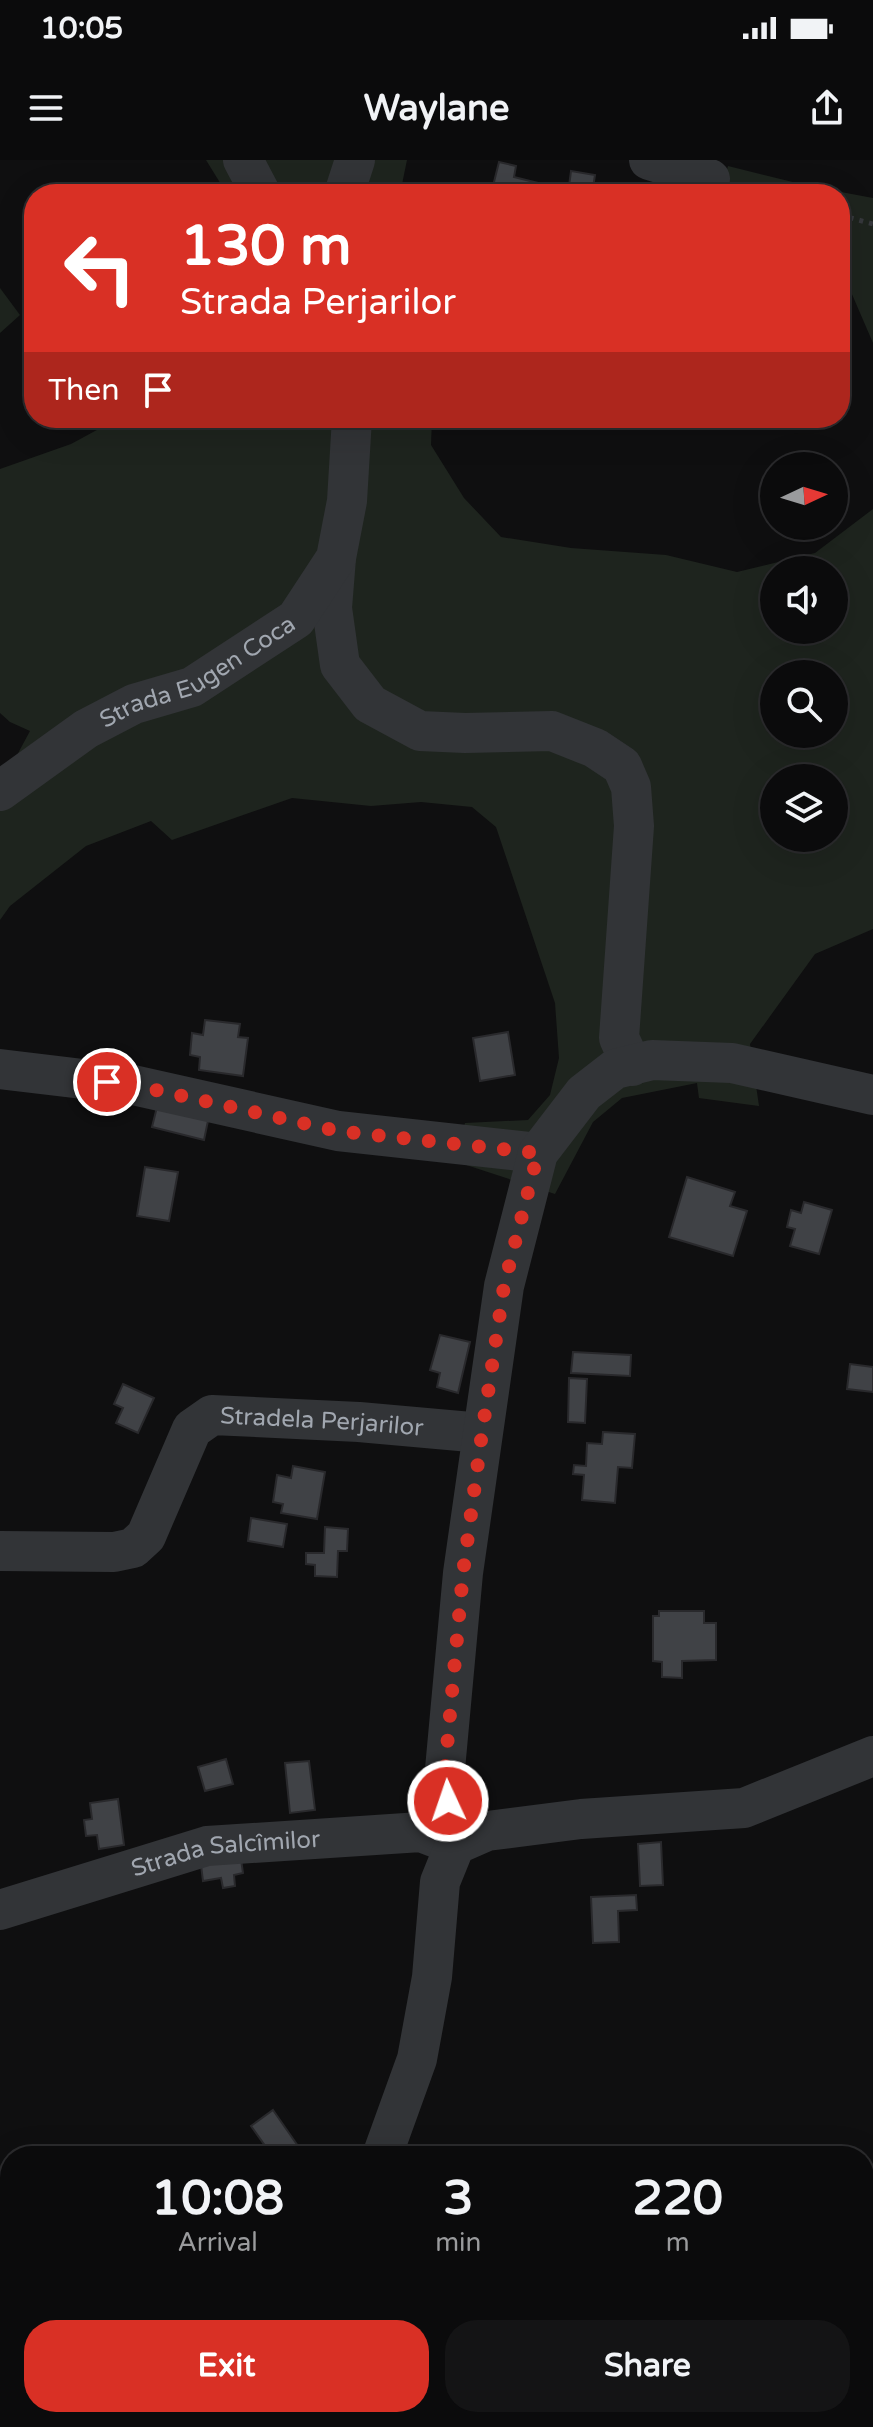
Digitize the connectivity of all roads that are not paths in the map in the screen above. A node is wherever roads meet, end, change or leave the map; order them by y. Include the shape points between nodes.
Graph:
1 (243, 160) edge
2 (355, 160) edge
3 (649, 160) edge
4 (710, 179) dead end
5 (256, 184) edge
6 (347, 184) edge
7 (351, 428) edge
8 (336, 558) junction
9 (0, 791) edge
10 (632, 1066) junction
11 (0, 1069) edge
12 (873, 1095) edge
13 (538, 1153) junction
14 (482, 1433) junction
15 (0, 1551) edge
16 (873, 1756) edge
17 (455, 1845) junction
18 (0, 1910) edge
19 (386, 2146) edge

1 - 5 street
2 - 6 street
3 - 4 street
7 - 8 street, Strada Eugen Coca via 347,501
8 - 9 street, Strada Eugen Coca via 296,619 255,648 192,687 134,704 86,729
8 - 10 street via 332,608 340,665 370,704 420,731 552,731 595,748 622,766 631,787 634,826 619,1038
10 - 12 street via 652,1060 732,1063
10 - 13 street via 615,1069 584,1093
11 - 13 street via 133,1085 338,1131
13 - 14 street via 504,1286
14 - 15 street, Stradela Perjarilor via 212,1415 192,1429 146,1536 133,1548
14 - 17 street via 444,1780
16 - 17 street via 744,1808 487,1831
17 - 18 street, Strada Salcîmilor via 421,1832 207,1846
17 - 19 street via 440,1882 432,1977 417,2059

